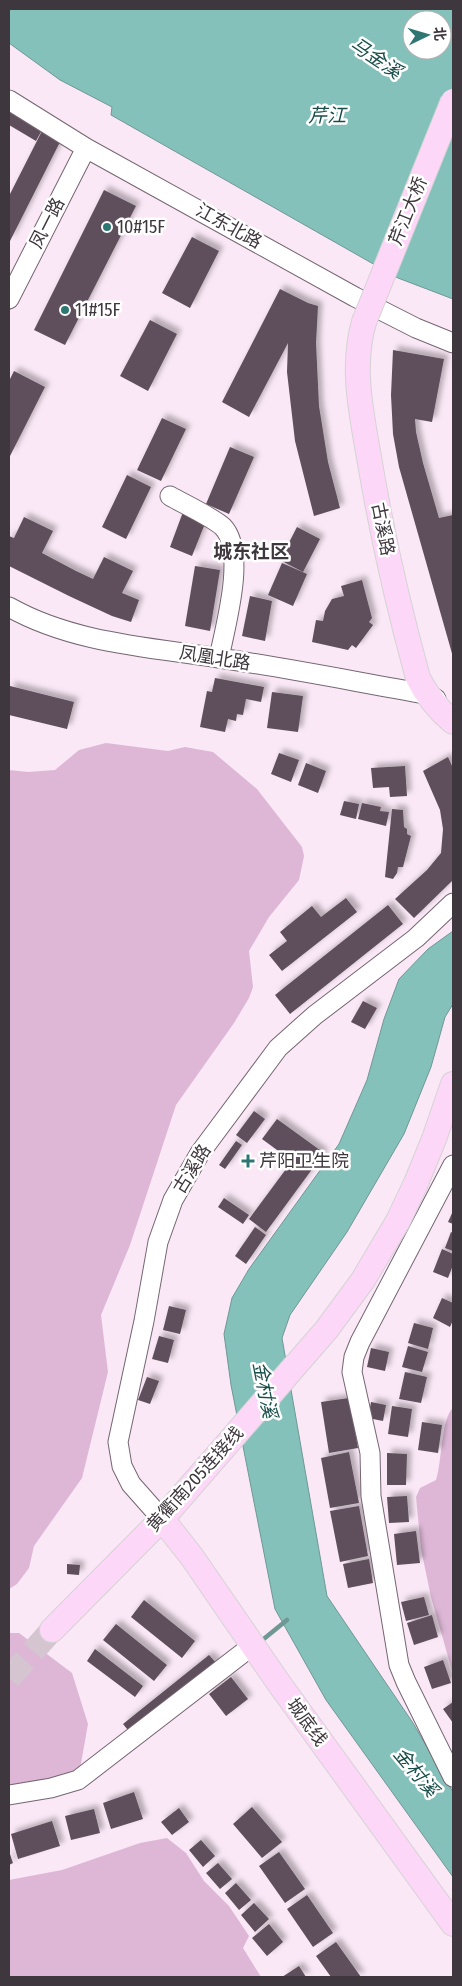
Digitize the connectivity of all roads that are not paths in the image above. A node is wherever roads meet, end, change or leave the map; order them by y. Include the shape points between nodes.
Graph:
1 (9, 100) edge
2 (453, 101) edge
3 (86, 148) junction
4 (9, 299) edge
5 (364, 322) joint
6 (453, 342) edge
7 (170, 496) dead end
8 (9, 607) edge
9 (219, 658) junction
10 (426, 694) junction
11 (453, 708) edge
12 (453, 722) edge
13 (453, 903) edge
14 (453, 1084) edge
15 (453, 1165) edge
16 (162, 1519) junction
17 (52, 1630) tunnel mouth
18 (253, 1645) junction
19 (453, 1777) edge
20 (9, 1795) edge
21 (453, 1924) edge

1 - 3 street, 江东北路
2 - 5 main road, 芹江大桥, bridge
3 - 4 street, 凤一路
3 - 6 street, 江东北路 via 394,318
5 - 10 main road, 古溪路 via 358,348 359,402 383,536 418,678
7 - 9 street via 222,526 228,534 234,581
8 - 9 street, 凤凰北路 via 88,637
9 - 10 street, 凤凰北路
10 - 11 street, 凤凰北路
10 - 12 main road, 古溪路
13 - 16 street, 古溪路 via 416,938 315,1015 278,1048 200,1153 173,1200 158,1242 118,1442 122,1466 131,1484
14 - 16 main road, 黄衢南205连接线 via 416,1184 363,1280 312,1346
15 - 19 street via 360,1342 352,1372 370,1453 371,1496 399,1666
16 - 17 main road, 黄衢南205连接线
16 - 18 main road, 城底线
18 - 20 street via 78,1780
18 - 21 main road, 城底线

